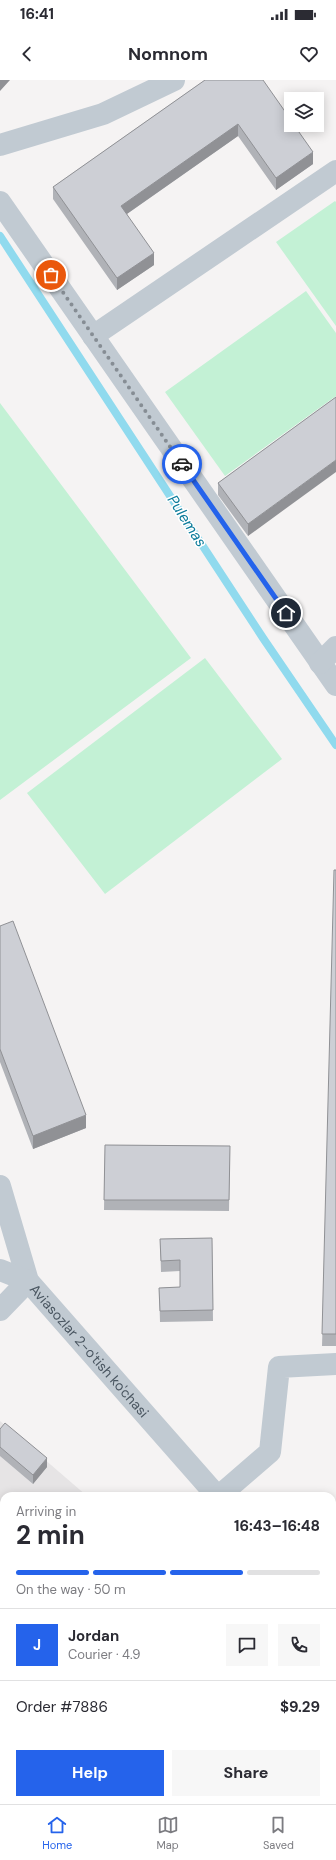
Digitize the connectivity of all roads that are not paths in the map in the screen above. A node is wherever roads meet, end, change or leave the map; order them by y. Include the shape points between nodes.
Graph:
1 (174, 80) edge
2 (0, 145) edge
3 (336, 170) edge
4 (0, 202) edge
5 (93, 336) junction
6 (336, 647) edge
7 (320, 663) junction
8 (336, 685) edge
9 (0, 1186) edge
10 (0, 1270) edge
11 (28, 1281) junction
12 (0, 1310) edge
13 (336, 1364) edge
14 (214, 1492) edge
15 (223, 1492) edge

1 - 2 street via 103,114
3 - 5 street
4 - 5 street
5 - 7 street
6 - 7 street
7 - 8 street
9 - 11 street, Aviasozlar 2-o'tish ko'chasi
10 - 11 street
11 - 12 street
11 - 14 street, Aviasozlar 2-o'tish ko'chasi
13 - 15 street via 279,1367 270,1452

